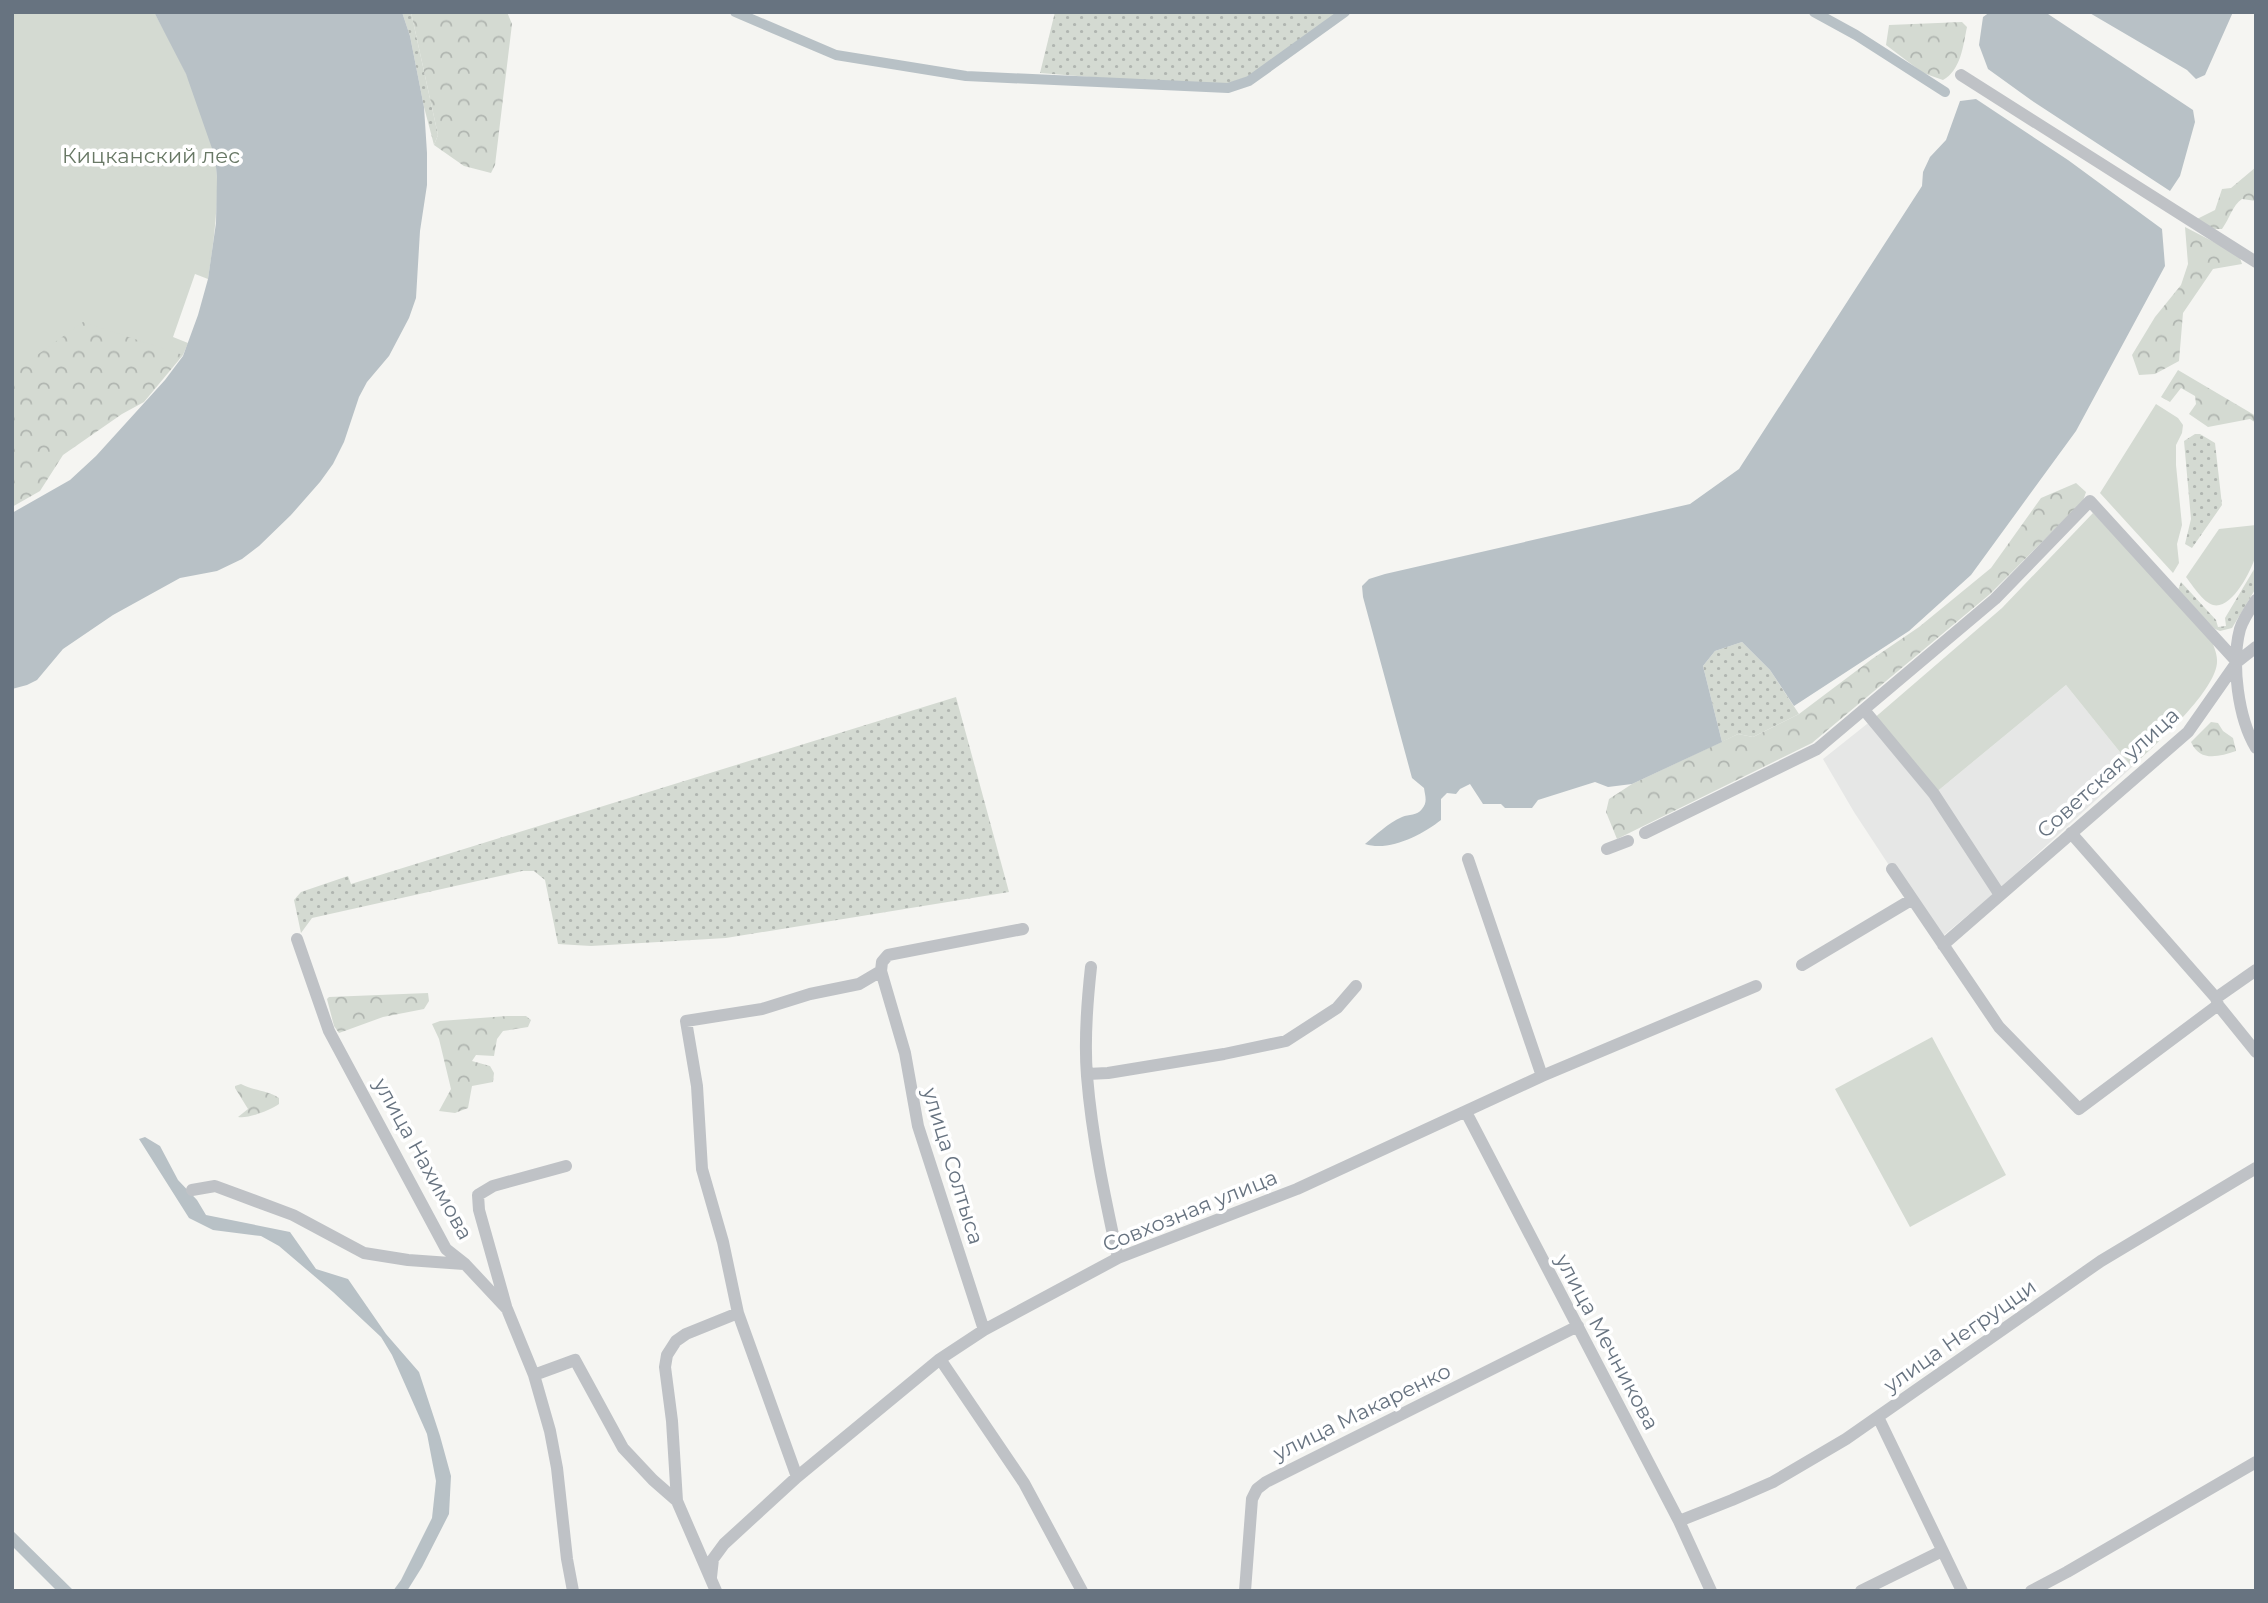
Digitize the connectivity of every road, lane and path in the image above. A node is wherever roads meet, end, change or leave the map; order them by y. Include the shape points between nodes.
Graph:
1 (1961, 75) dead end
2 (2256, 262) edge
3 (2256, 600) edge
4 (2241, 626) junction
5 (2256, 641) edge
6 (2256, 647) edge
7 (2237, 662) junction
8 (1865, 710) junction
9 (2256, 748) edge
10 (1645, 833) dead end
11 (2071, 833) junction
12 (1628, 841) dead end
13 (1607, 849) dead end
14 (1468, 859) dead end
15 (1892, 869) dead end
16 (2000, 895) junction
17 (1911, 900) junction
18 (1023, 929) dead end
19 (297, 939) dead end
20 (1942, 945) junction
21 (1802, 965) dead end
22 (1091, 967) dead end
23 (2256, 970) edge
24 (881, 971) junction
25 (1356, 986) dead end
26 (1756, 986) dead end
27 (2217, 1001) junction
28 (2256, 1052) edge
29 (1087, 1074) junction
30 (1542, 1076) junction
31 (1466, 1112) junction
32 (566, 1167) dead end
33 (2256, 1168) edge
34 (192, 1190) dead end
35 (1118, 1258) junction
36 (465, 1264) junction
37 (507, 1309) junction
38 (738, 1313) junction
39 (1578, 1326) junction
40 (984, 1330) junction
41 (940, 1359) junction
42 (534, 1375) junction
43 (1878, 1417) junction
44 (2256, 1462) edge
45 (797, 1477) junction
46 (677, 1501) junction
47 (1679, 1521) junction
48 (1942, 1551) junction
49 (711, 1577) junction
50 (573, 1591) edge
51 (716, 1591) edge
52 (1082, 1591) edge
53 (1245, 1591) edge
54 (1711, 1591) edge
55 (1861, 1591) edge
56 (1962, 1591) edge
57 (2031, 1591) edge

1 - 2 street
3 - 4 street, Советская улица
4 - 5 street
4 - 7 street, Советская улица
6 - 7 street
7 - 8 street via 2090,501 1995,599
7 - 9 street via 2239,708
7 - 11 street, Советская улица via 2188,732
8 - 10 street via 1817,749
8 - 16 street via 1934,794
11 - 16 street, Советская улица
11 - 27 street
12 - 13 street
14 - 30 street
15 - 17 street
16 - 20 street, Советская улица
17 - 20 street
17 - 21 street
18 - 24 street via 888,956 881,962
19 - 36 street, улица Нахимова via 329,1031 446,1249
20 - 27 street via 1999,1027 2079,1109
22 - 29 street
23 - 27 street
24 - 38 street via 859,984 762,1009 687,1021 702,1169
24 - 40 street, улица Солтыса via 905,1053 918,1126
25 - 29 street via 1338,1008 1286,1041
26 - 30 street, Совхозная улица
27 - 28 street
29 - 35 street via 1099,1172
30 - 31 street, Совхозная улица
31 - 35 street, Совхозная улица via 1297,1189
31 - 39 street, улица Мечникова
32 - 37 street via 493,1186 478,1195
33 - 43 street, улица Негруцци via 2101,1261
34 - 36 street via 215,1186 293,1215 364,1253
35 - 40 street, Совхозная улица
36 - 37 street, улица Нахимова
37 - 42 street, улица Нахимова
38 - 45 street
38 - 46 street via 676,1341 667,1355
39 - 47 street, улица Мечникова
39 - 53 street, улица Макаренко via 1257,1489 1252,1499
40 - 41 street, Совхозная улица
41 - 45 street, Совхозная улица
41 - 52 street via 1024,1483
42 - 46 street via 575,1360 623,1448
42 - 50 street, улица Нахимова via 557,1468
43 - 47 street, улица Негруцци via 1773,1482
43 - 48 street
44 - 57 street
45 - 49 street, Совхозная улица via 724,1544 713,1559
46 - 49 street
47 - 54 street, улица Мечникова
48 - 55 street
48 - 56 street
49 - 51 street

